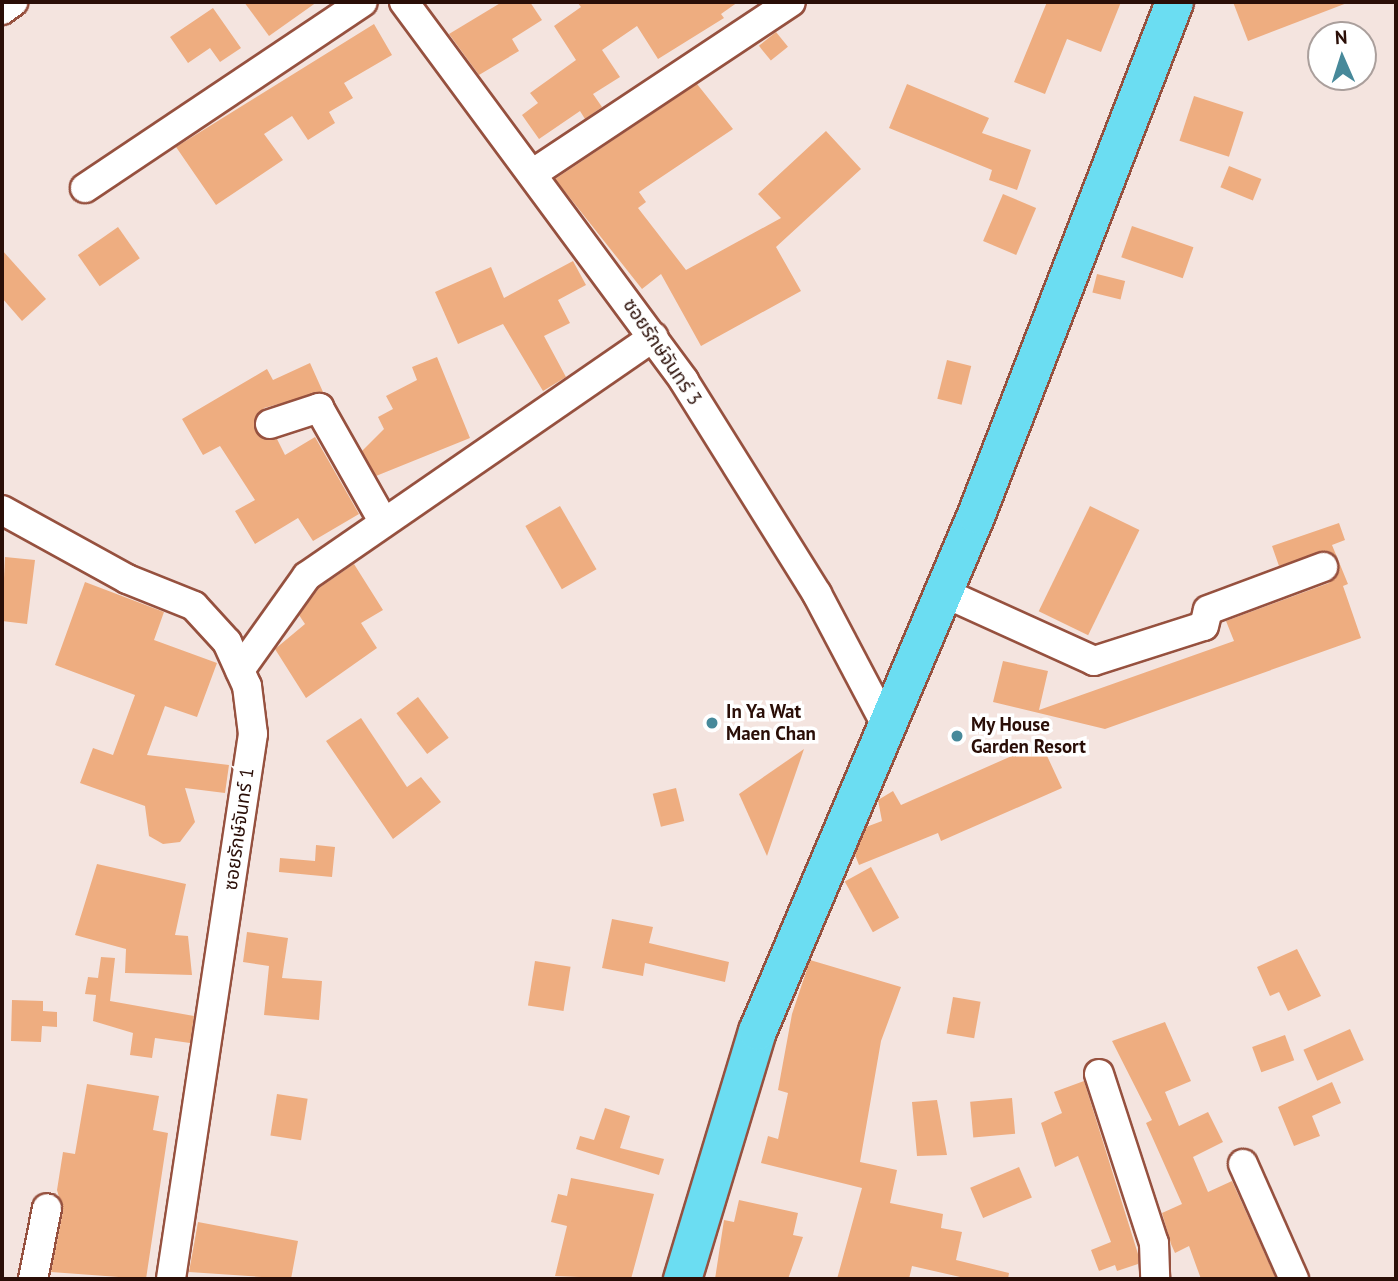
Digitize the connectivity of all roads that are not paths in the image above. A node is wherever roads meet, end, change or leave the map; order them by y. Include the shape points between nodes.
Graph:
1 (13, 2) edge
2 (363, 2) edge
3 (404, 2) edge
4 (790, 2) edge
5 (1174, 2) edge
6 (2, 10) edge
7 (535, 172) junction
8 (85, 188) dead end
9 (653, 337) junction
10 (270, 424) dead end
11 (2, 510) edge
12 (383, 521) junction
13 (1323, 567) dead end
14 (940, 591) junction
15 (240, 670) junction
16 (886, 725) junction
17 (1098, 1074) dead end
18 (1243, 1164) dead end
19 (47, 1208) dead end
20 (33, 1279) edge
21 (171, 1279) edge
22 (682, 1279) edge
23 (1155, 1279) edge
24 (1294, 1279) edge

1 - 6 street
2 - 8 street
3 - 7 street, ซอยรักษ์จันทร์ 3
4 - 7 street
5 - 14 main road via 1111,176
7 - 9 street, ซอยรักษ์จันทร์ 3
9 - 12 street
9 - 16 street, ซอยรักษ์จันทร์ 3 via 817,594
10 - 12 street via 298,411 321,411
11 - 15 street, ซอยรักษ์จันทร์ 1 via 127,579 194,606 227,642
12 - 15 street via 307,576
13 - 14 street via 1208,610 1204,626 1094,661
14 - 16 main road
15 - 21 street, ซอยรักษ์จันทร์ 1 via 253,734
16 - 22 main road via 757,1031
17 - 23 street via 1154,1243
18 - 24 street
19 - 20 street

